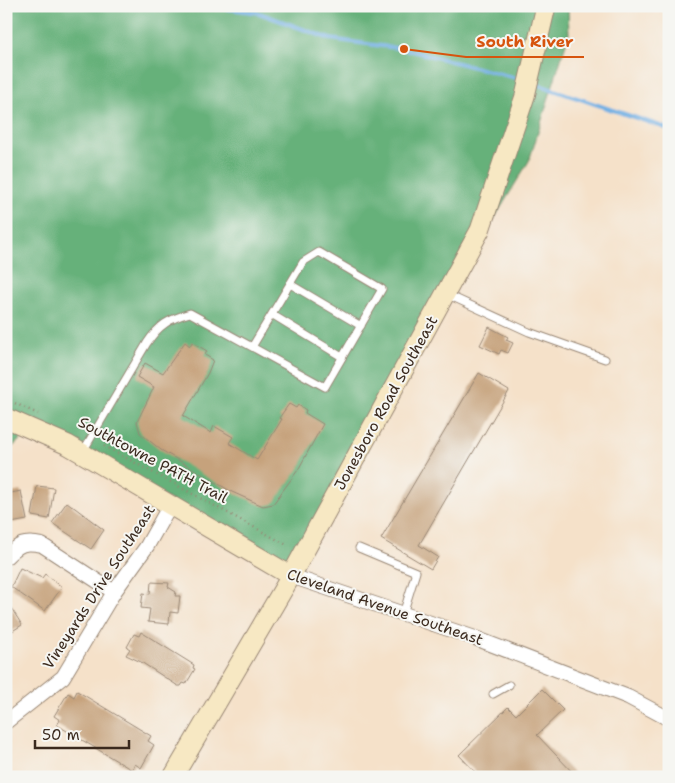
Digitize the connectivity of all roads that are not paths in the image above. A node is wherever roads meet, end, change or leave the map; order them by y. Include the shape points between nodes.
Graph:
1 (546, 6) edge
2 (290, 284) junction
3 (446, 294) junction
4 (273, 315) junction
5 (360, 326) junction
6 (252, 347) junction
7 (342, 357) junction
8 (605, 360) dead end
9 (6, 418) edge
10 (86, 446) junction
11 (170, 505) junction
12 (359, 548) dead end
13 (6, 557) edge
14 (291, 576) junction
15 (114, 592) junction
16 (403, 614) junction
17 (509, 685) dead end
18 (493, 694) dead end
19 (669, 719) edge
20 (6, 722) edge
21 (172, 777) edge

1 - 3 main road, Jonesboro Road Southeast via 525,96 480,230
2 - 4 lane
2 - 5 lane
2 - 5 lane via 303,262 319,252 369,280 382,289
3 - 8 lane via 529,332
3 - 14 main road, Jonesboro Road Southeast
4 - 6 lane
4 - 7 lane
5 - 7 lane
6 - 7 lane via 325,387
6 - 10 lane via 190,314 170,318 147,343
9 - 10 main road, Cleveland Avenue Southeast
10 - 11 main road, Cleveland Avenue Southeast
11 - 14 main road, Cleveland Avenue Southeast
11 - 15 street, Vineyards Drive Southeast via 147,546
12 - 16 lane via 416,572
13 - 15 street via 19,544 42,545
14 - 16 street, Cleveland Avenue Southeast
14 - 21 main road, Jonesboro Road Southeast
15 - 20 street, Vineyards Drive Southeast via 63,677
16 - 19 street, Cleveland Avenue Southeast via 628,697
17 - 18 lane

